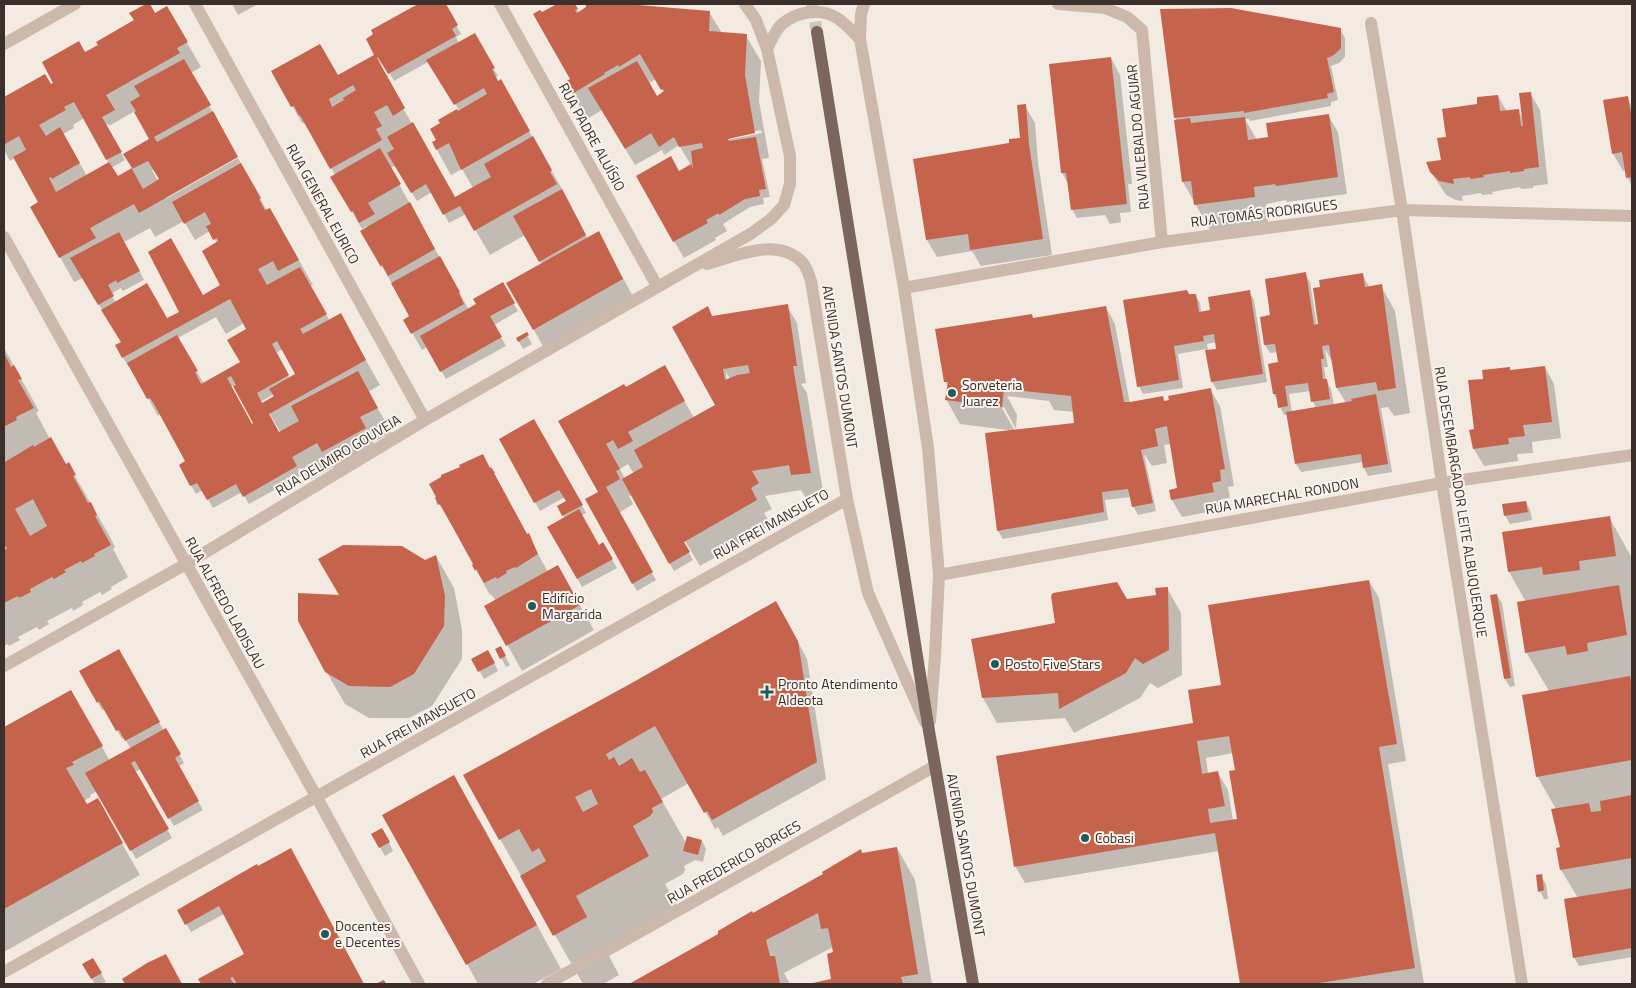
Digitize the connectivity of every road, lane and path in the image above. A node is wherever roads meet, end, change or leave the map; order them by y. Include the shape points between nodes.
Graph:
1 (75, 4) edge
2 (194, 4) edge
3 (500, 4) edge
4 (745, 4) edge
5 (864, 4) edge
6 (1058, 4) edge
7 (1371, 23) dead end
8 (817, 32) tunnel mouth
9 (860, 39) junction
10 (4, 44) edge
11 (767, 49) junction
12 (1402, 210) junction
13 (1632, 216) edge
14 (4, 238) edge
15 (1162, 242) junction
16 (687, 269) junction
17 (657, 286) junction
18 (904, 288) junction
19 (425, 420) junction
20 (1632, 455) edge
21 (1442, 483) junction
22 (847, 499) junction
23 (186, 564) junction
24 (939, 574) junction
25 (4, 666) edge
26 (929, 731) junction
27 (935, 766) junction
28 (316, 796) junction
29 (4, 972) edge
30 (419, 984) edge
31 (547, 984) edge
32 (972, 984) edge
33 (1522, 984) edge

1 - 10 street
2 - 19 street, RUA GENERAL EURICO
3 - 17 street, RUA PADRE ALUÍSIO
4 - 11 street via 756,20
5 - 9 street, AVENIDA SANTOS DUMONT
6 - 15 street, RUA VILEBALDO AGUIAR via 1105,8 1127,17 1142,30
7 - 12 street, RUA DESEMBARGADOR LEITE ALBUQUERQUE
8 - 26 main road, AVENIDA SANTOS DUMONT
9 - 11 street via 836,17 810,11 782,24
9 - 18 street, AVENIDA SANTOS DUMONT
11 - 16 street via 790,156 790,184 784,204 752,233
12 - 13 street, RUA TOMÁS RODRIGUES
12 - 15 street, RUA TOMÁS RODRIGUES
12 - 21 street, RUA DESEMBARGADOR LEITE ALBUQUERQUE
14 - 23 street, RUA ALFREDO LADISLAU
15 - 18 street, RUA TOMÁS RODRIGUES
16 - 17 street, RUA DELMIRO GOUVEIA
16 - 22 street, AVENIDA SANTOS DUMONT via 756,250 774,249 789,252 804,264 811,281
17 - 19 street, RUA DELMIRO GOUVEIA
18 - 24 street, AVENIDA SANTOS DUMONT via 928,448
19 - 23 street, RUA DELMIRO GOUVEIA
20 - 21 street, RUA MARECHAL RONDON
21 - 24 street, RUA MARECHAL RONDON
21 - 33 street, RUA DESEMBARGADOR LEITE ALBUQUERQUE
22 - 26 street, AVENIDA SANTOS DUMONT via 868,593
22 - 28 street, RUA FREI MANSUETO
23 - 25 street, RUA DELMIRO GOUVEIA
23 - 28 street, RUA ALFREDO LADISLAU
24 - 26 street, AVENIDA SANTOS DUMONT
26 - 27 main road, AVENIDA SANTOS DUMONT
27 - 31 street, RUA FREDERICO BORGES
27 - 32 main road, AVENIDA SANTOS DUMONT
28 - 29 street, RUA FREI MANSUETO
28 - 30 street, RUA ALFREDO LADISLAU

